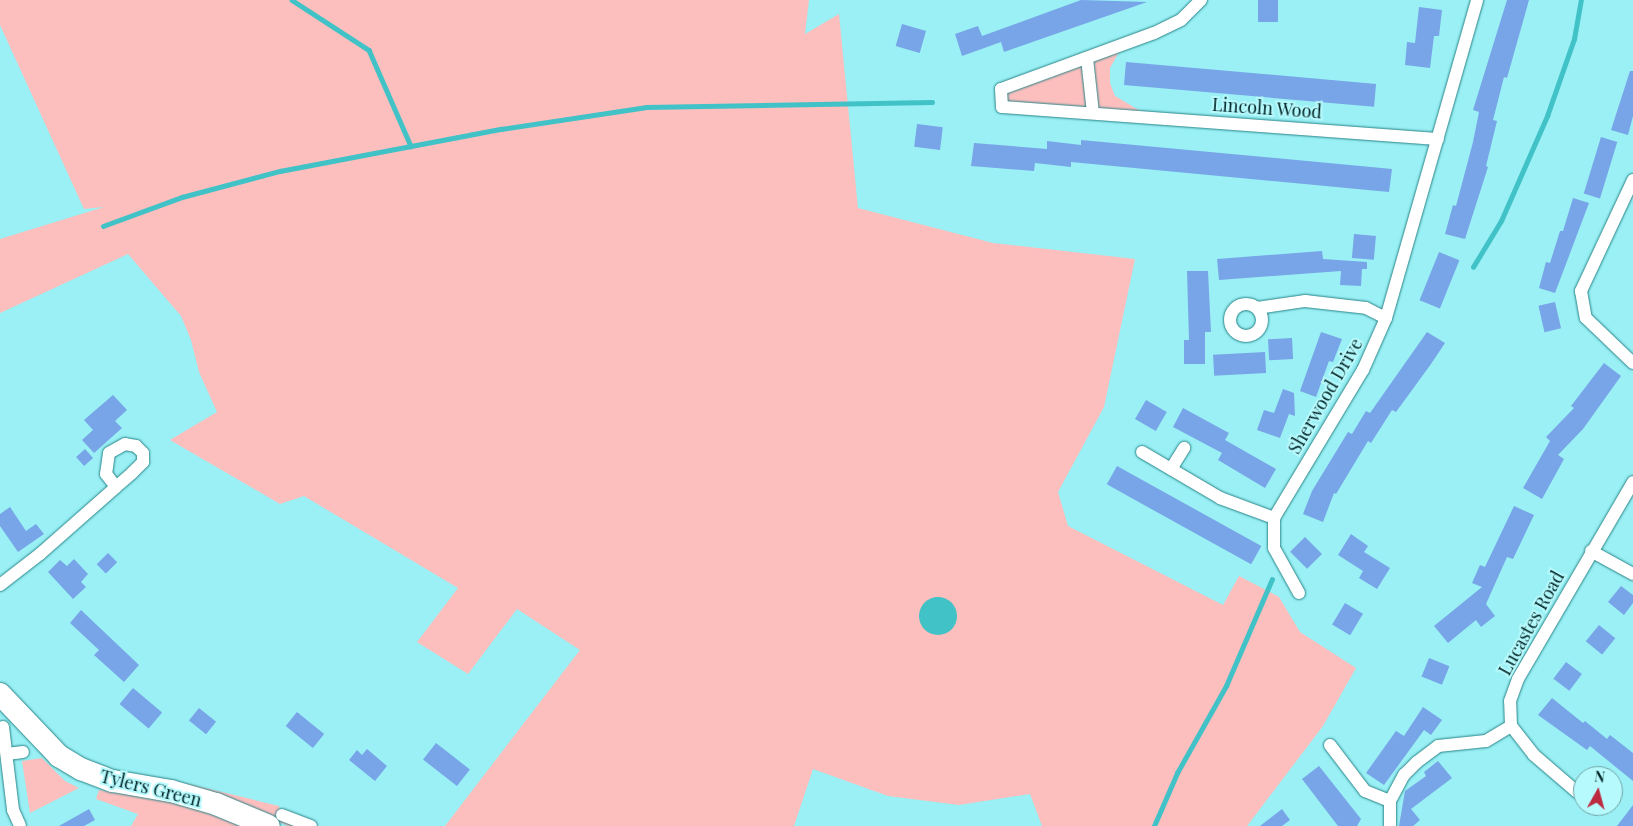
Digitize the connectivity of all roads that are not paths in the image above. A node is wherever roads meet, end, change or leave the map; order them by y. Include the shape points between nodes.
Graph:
1 (1201, 0) edge
2 (1477, 0) edge
3 (1087, 58) junction
4 (1093, 113) junction
5 (1437, 144) junction
6 (1633, 180) edge
7 (1257, 308) dead end
8 (1386, 318) junction
9 (1633, 363) edge
10 (1184, 448) dead end
11 (1142, 452) dead end
12 (1171, 469) junction
13 (1633, 482) edge
14 (116, 487) dead end
15 (1274, 518) junction
16 (1591, 551) junction
17 (1633, 574) edge
18 (0, 585) edge
19 (1300, 593) dead end
20 (0, 694) edge
21 (1511, 726) junction
22 (3, 727) dead end
23 (1330, 745) dead end
24 (23, 752) dead end
25 (7, 754) junction
26 (1573, 789) edge
27 (1390, 801) junction
28 (275, 821) edge
29 (20, 826) edge
30 (311, 826) edge
31 (1390, 826) edge

1 - 3 street via 1181,20
2 - 5 street
3 - 4 street
3 - 4 street, Lincoln Wood via 1001,89 1002,107
4 - 5 street, Lincoln Wood
5 - 8 street, Sherwood Drive
6 - 9 street via 1581,291 1586,318
7 - 8 street via 1306,301 1366,308
8 - 15 street, Sherwood Drive via 1364,370
10 - 12 street
11 - 12 street
12 - 15 street via 1220,498
13 - 16 street, Lucastes Road
14 - 18 street
15 - 19 street via 1274,548
16 - 17 street
16 - 21 street, Lucastes Road via 1518,679 1510,701
20 - 28 highway, Tylers Green via 59,756 82,769 113,781 171,791
21 - 26 street via 1534,755
21 - 27 street via 1486,741 1438,746 1404,775
22 - 25 street
23 - 27 street via 1365,791
24 - 25 street
25 - 29 street via 13,810
27 - 31 street
28 - 30 street, Tylers Green

